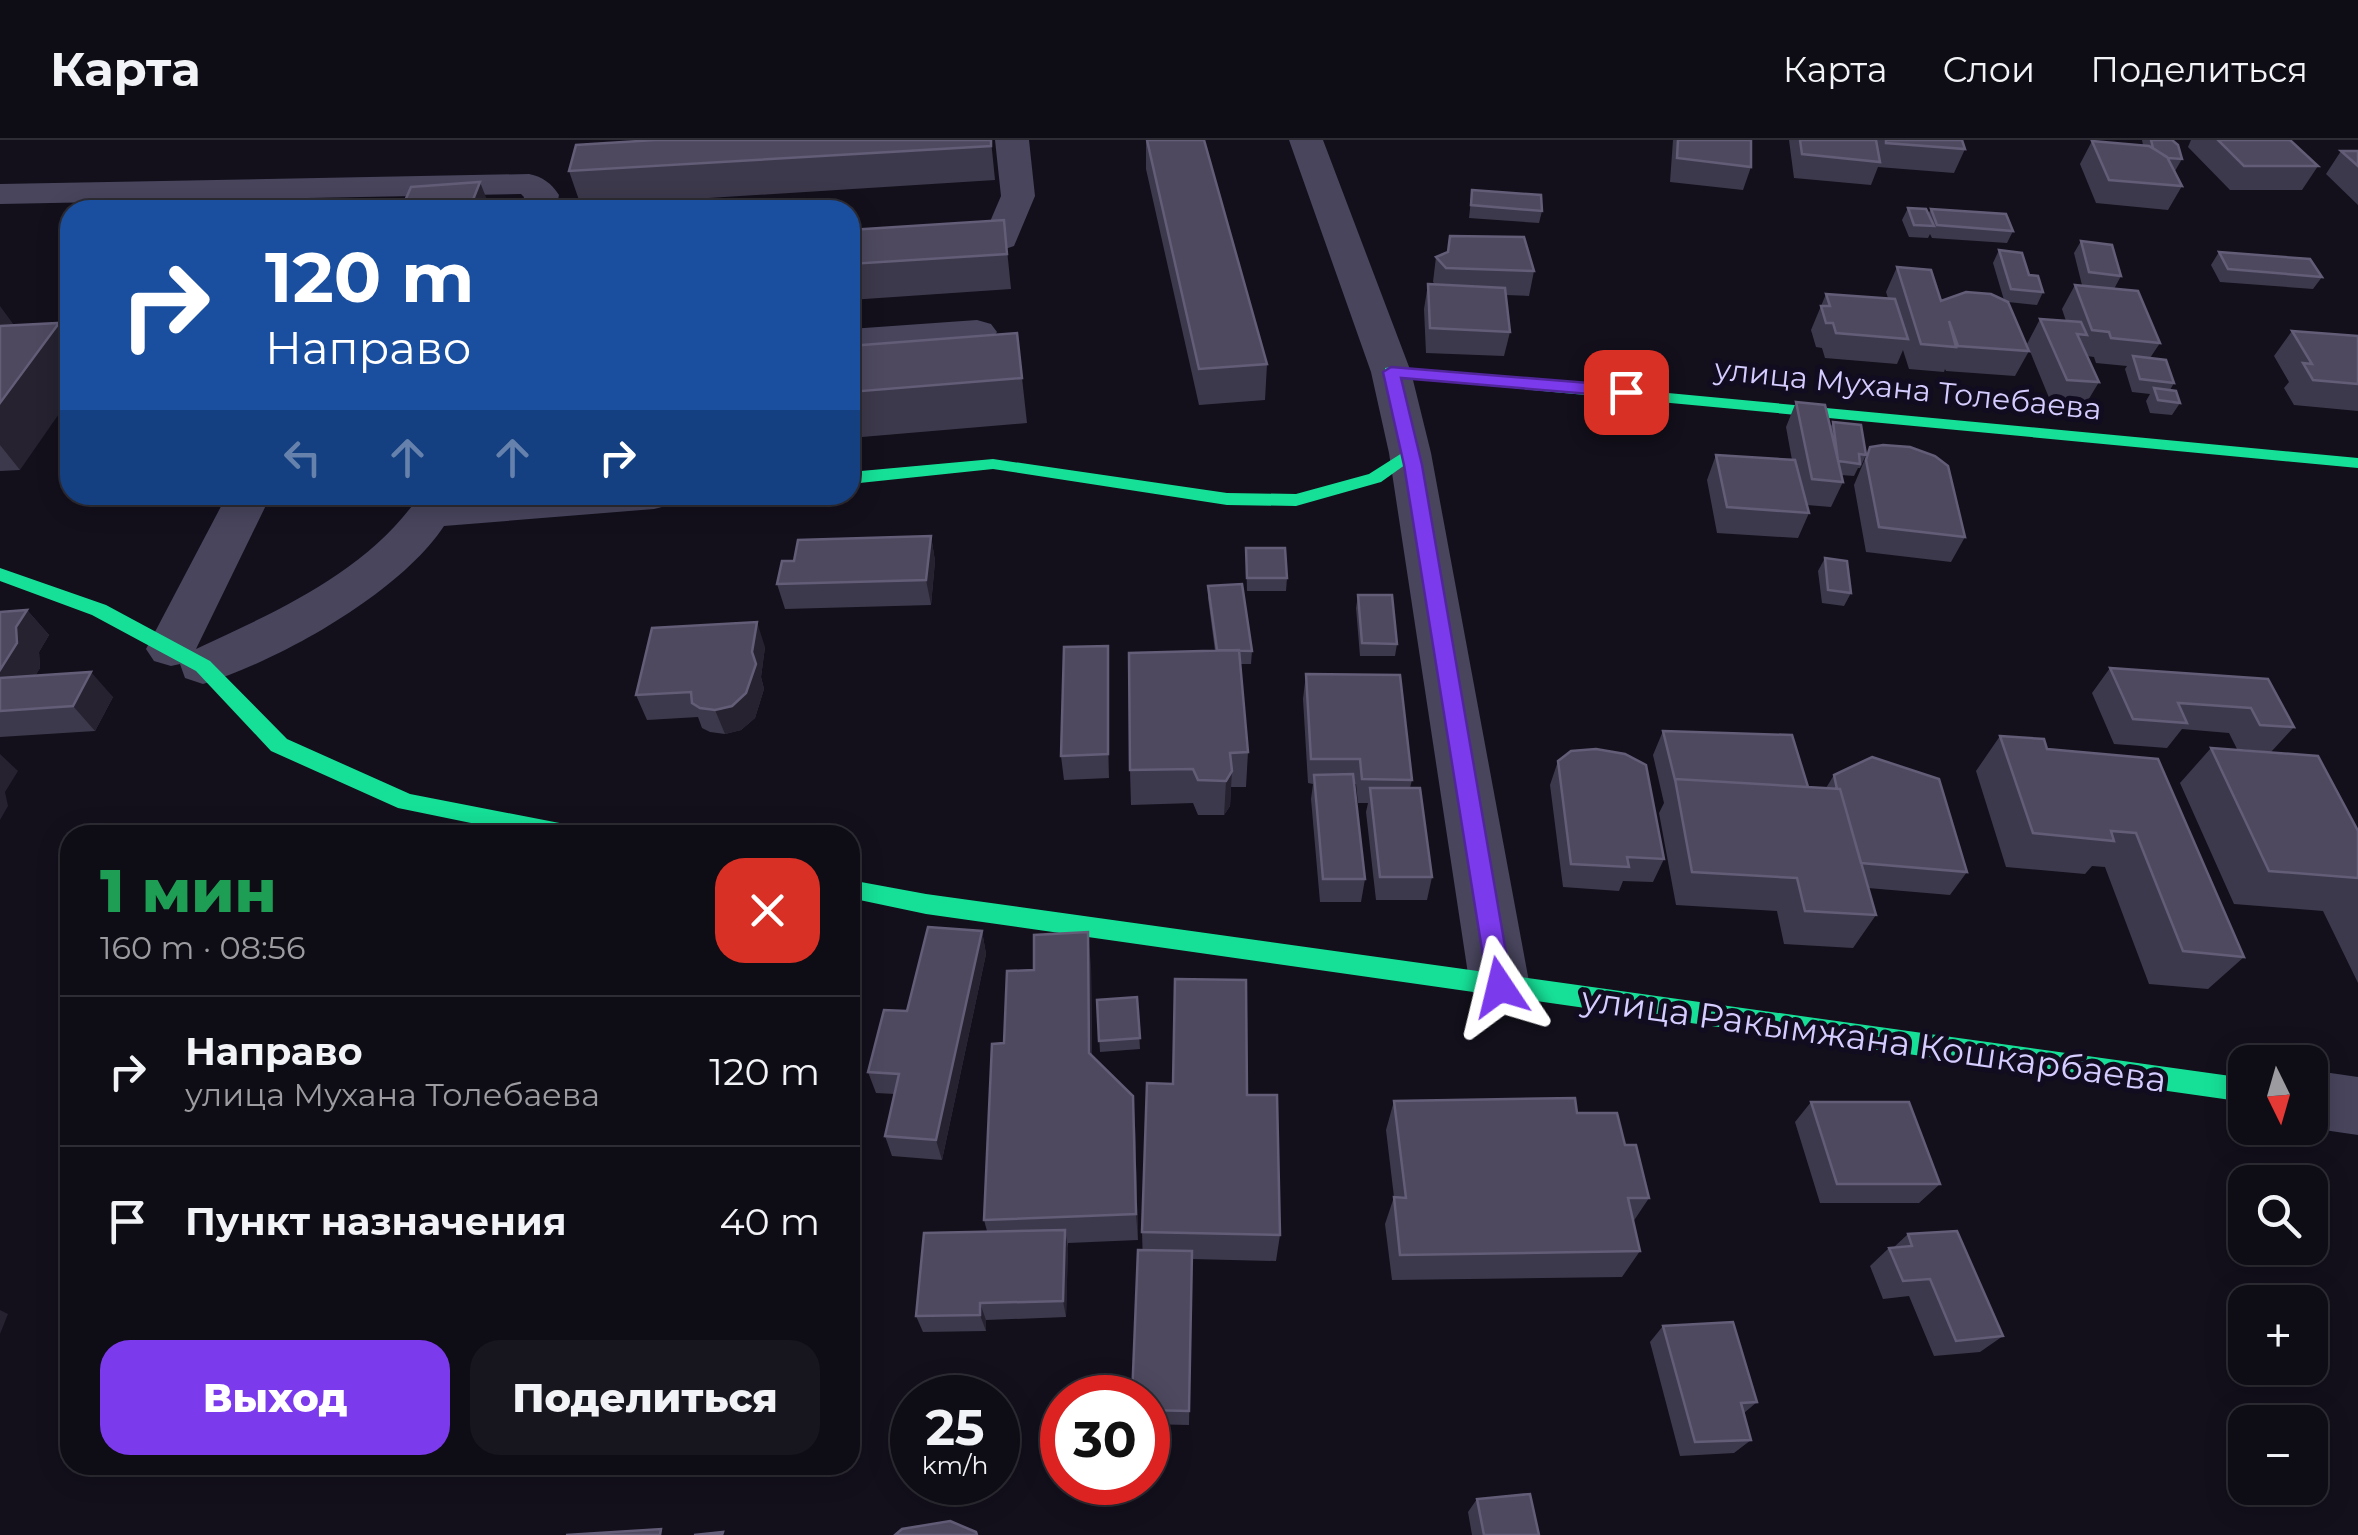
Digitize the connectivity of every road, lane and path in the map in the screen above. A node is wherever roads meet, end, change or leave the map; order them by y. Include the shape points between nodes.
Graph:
1 (999, 140) edge
2 (1012, 140) edge
3 (1306, 140) edge
4 (982, 141) edge
5 (570, 173) edge
6 (0, 194) edge
7 (533, 197) edge
8 (860, 257) edge
9 (977, 332) edge
10 (860, 340) edge
11 (1391, 372) junction
12 (1410, 453) junction
13 (2358, 463) edge
14 (860, 477) edge
15 (245, 505) edge
16 (436, 505) edge
17 (0, 574) edge
18 (187, 657) junction
19 (523, 825) edge
20 (860, 891) edge
21 (1500, 987) junction
22 (2228, 1088) edge
23 (2328, 1102) edge
24 (2358, 1106) edge

1 - 4 street
2 - 8 street via 1018,196 1001,238 970,250
3 - 11 street
5 - 7 street
6 - 7 street
9 - 10 street
11 - 12 street
11 - 13 street, улица Мухана Толебаева
12 - 14 street via 1376,478 1296,500 1227,499 993,464
12 - 21 street
15 - 18 street
16 - 18 street via 424,528 324,607
17 - 18 street via 100,610
18 - 19 street via 279,745 406,802
20 - 21 street, улица Ракымжана Кошкарбаева
21 - 22 street, улица Ракымжана Кошкарбаева
23 - 24 street

